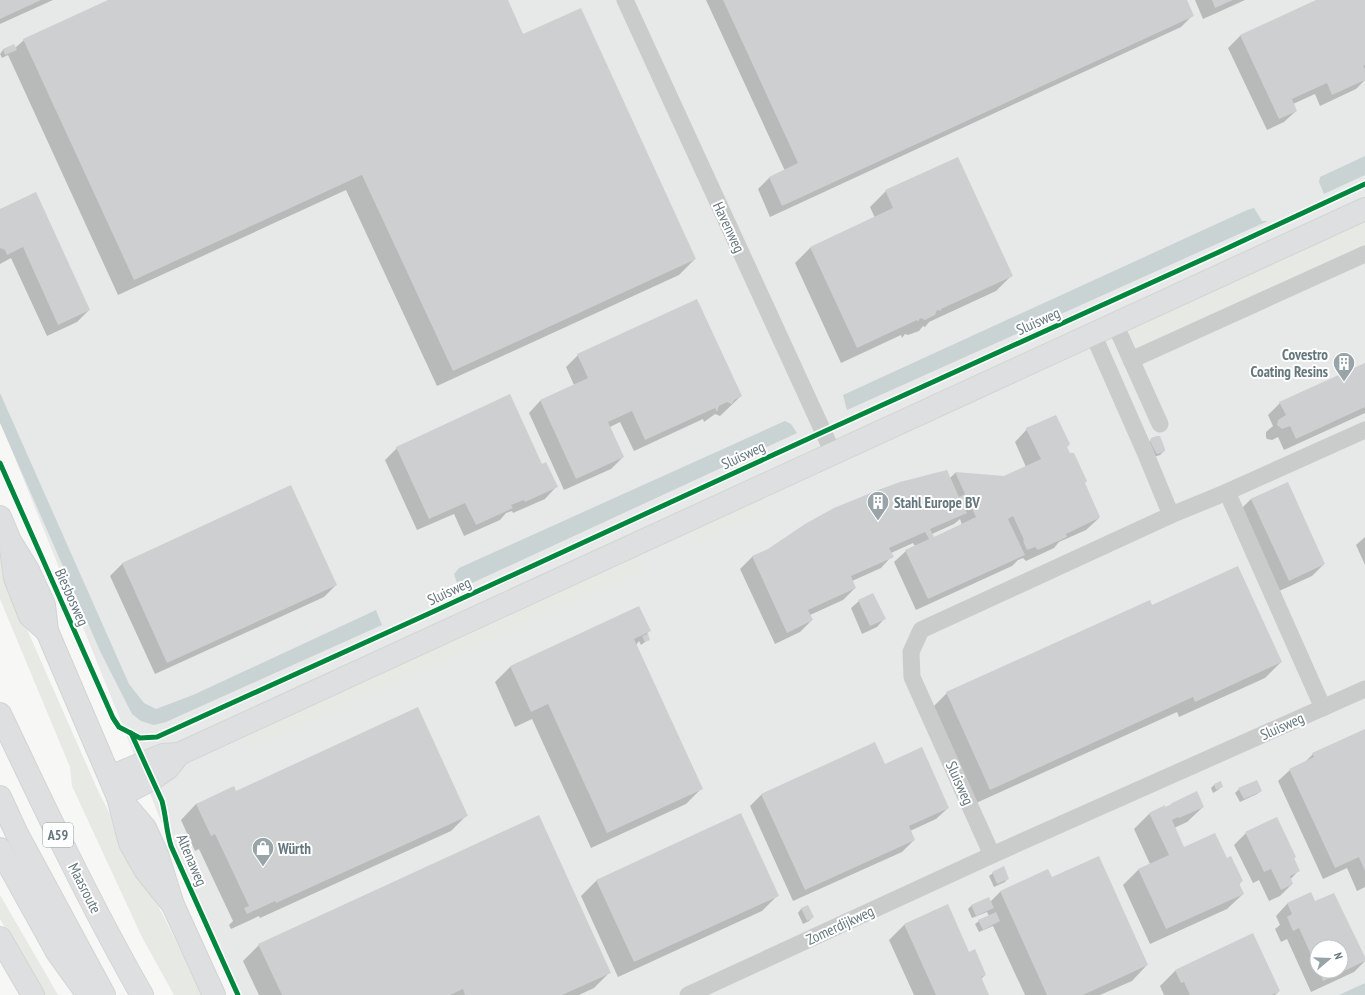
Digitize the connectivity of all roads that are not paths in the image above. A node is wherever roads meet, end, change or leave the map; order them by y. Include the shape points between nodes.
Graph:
1 (625, 0) edge
2 (1365, 209) edge
3 (1365, 254) edge
4 (1115, 324) junction
5 (1093, 334) junction
6 (1131, 360) junction
7 (1160, 424) dead end
8 (1365, 430) edge
9 (833, 453) junction
10 (1227, 492) junction
11 (1171, 515) junction
12 (0, 517) edge
13 (1365, 689) edge
14 (1323, 708) junction
15 (0, 714) edge
16 (179, 754) junction
17 (110, 777) junction
18 (0, 797) edge
19 (118, 797) junction
20 (0, 849) edge
21 (992, 855) junction
22 (0, 938) edge
23 (33, 995) edge
24 (88, 995) edge
25 (104, 995) edge
26 (142, 995) edge
27 (214, 995) edge
28 (688, 995) edge

1 - 9 street, Havenweg
2 - 4 main road
3 - 6 street
4 - 5 main road
4 - 6 street
5 - 9 main road
5 - 11 street
6 - 7 street
8 - 10 street, Sluisweg
9 - 16 main road
10 - 11 street, Sluisweg
10 - 14 street, Sluisweg
11 - 21 street, Sluisweg via 921,630 911,652 912,677
12 - 17 main road, Biesbosweg via 44,605 47,631
13 - 14 street, Sluisweg
14 - 21 street, Sluisweg
15 - 26 main road, Maasroute / A59 via 47,814
16 - 17 main road via 163,755
16 - 19 main road via 168,768
17 - 19 main road, Altenaweg
18 - 25 main road, A59 via 17,834
19 - 27 main road, Altenaweg via 145,828 157,854 173,904
20 - 24 main road via 57,952
21 - 28 street, Zomerdijkweg
22 - 23 main road

